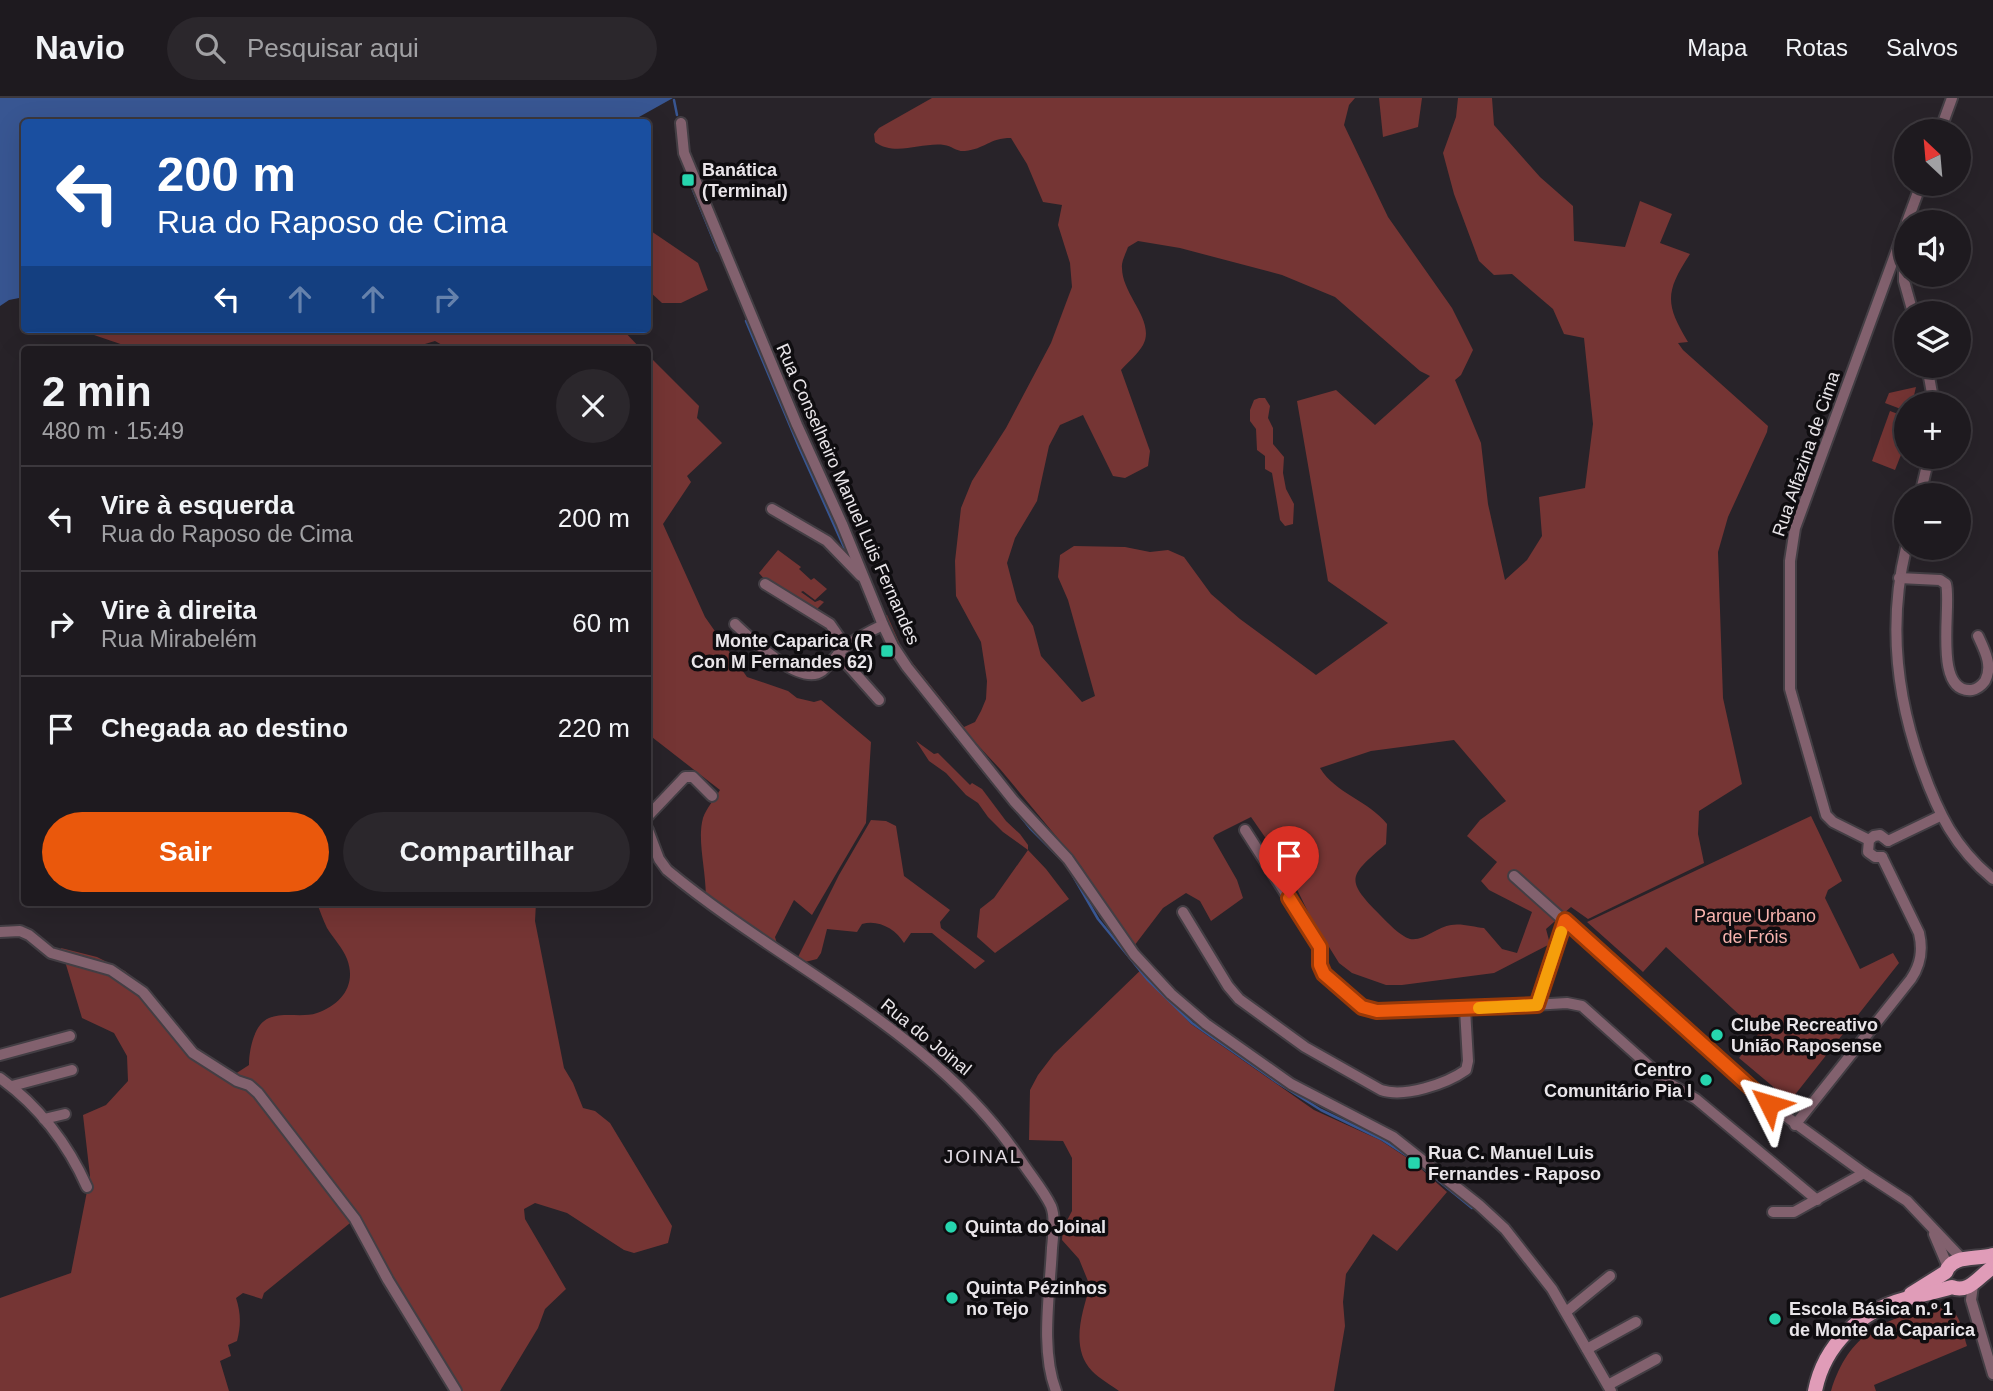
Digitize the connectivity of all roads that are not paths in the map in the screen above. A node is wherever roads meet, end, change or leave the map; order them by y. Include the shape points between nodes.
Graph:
1 (1952, 98) edge
2 (1944, 119) edge
3 (681, 122) dead end
4 (1894, 259) edge
5 (772, 509) dead end
6 (1903, 560) edge
7 (1899, 578) junction
8 (865, 581) junction
9 (765, 584) dead end
10 (735, 624) dead end
11 (883, 625) junction
12 (1978, 636) dead end
13 (842, 651) junction
14 (879, 700) dead end
15 (712, 796) dead end
16 (651, 813) edge
17 (1940, 816) junction
18 (1245, 830) dead end
19 (651, 838) edge
20 (1868, 840) junction
21 (1888, 841) junction
22 (1882, 857) junction
23 (1514, 876) dead end
24 (1993, 879) edge
25 (1182, 912) dead end
26 (1565, 920) junction
27 (0, 932) edge
28 (1537, 1005) junction
29 (1465, 1009) junction
30 (71, 1036) dead end
31 (0, 1055) edge
32 (72, 1070) dead end
33 (0, 1078) edge
34 (12, 1086) junction
35 (65, 1114) dead end
36 (44, 1119) junction
37 (1795, 1125) junction
38 (1864, 1173) junction
39 (88, 1186) dead end
40 (1817, 1200) junction
41 (1773, 1212) dead end
42 (1932, 1228) junction
43 (1993, 1255) edge
44 (1964, 1260) junction
45 (1993, 1267) edge
46 (1947, 1270) junction
47 (1610, 1276) dead end
48 (1974, 1282) junction
49 (1954, 1288) junction
50 (1904, 1299) junction
51 (1971, 1300) junction
52 (1566, 1312) junction
53 (1636, 1322) dead end
54 (1587, 1349) junction
55 (1656, 1359) dead end
56 (1991, 1361) edge
57 (1993, 1374) edge
58 (1609, 1388) edge
59 (456, 1391) edge
60 (1056, 1391) edge
61 (1815, 1391) edge

1 - 2 street
3 - 8 street, Rua Conselheiro Manuel Luis Fernandes via 684,153
4 - 20 street, Rua Alfazina de Cima via 1795,528 1790,561 1790,689 1826,815
5 - 8 street via 827,541
6 - 7 street
7 - 12 street via 1946,584 1949,673 1960,687 1972,690 1989,675 1991,666
7 - 17 street via 1895,633 1903,710
8 - 11 street, Rua Conselheiro Manuel Luis Fernandes
9 - 13 street via 830,624
10 - 13 street via 802,675 818,673
11 - 13 street
11 - 52 street, Rua Conselheiro Manuel Luis Fernandes via 900,658 1014,801 1068,859 1135,954 1171,994 1291,1084 1393,1137 1466,1193 1505,1229
13 - 14 street
15 - 16 street via 693,777 685,777
17 - 21 street
17 - 24 street
18 - 29 street via 1320,947 1322,971 1358,1004 1377,1011
19 - 60 street, Rua do Joinal via 667,870 944,1070 1005,1137 1052,1208 1047,1342
20 - 21 street via 1880,835
20 - 22 street via 1868,852
21 - 22 street via 1889,850
22 - 37 street via 1919,933 1918,967
23 - 26 street
25 - 29 street via 1239,999 1305,1047 1383,1091 1404,1093 1466,1070
26 - 28 street
26 - 37 street
27 - 59 street via 20,931 51,953 111,970 143,992 193,1053 258,1093 355,1219
28 - 29 street
28 - 40 street via 1572,1003 1587,1009 1667,1082 1696,1099
30 - 31 street
32 - 34 street
33 - 34 street
34 - 36 street
35 - 36 street
36 - 39 street via 70,1152
37 - 38 street
38 - 40 street
38 - 42 street via 1907,1201
40 - 41 street via 1794,1212
42 - 44 street
42 - 46 street
43 - 44 main road
44 - 46 main road via 1956,1260
44 - 48 main road via 1975,1268
45 - 48 main road
46 - 49 main road via 1948,1283
46 - 50 main road
47 - 52 street
48 - 49 main road via 1963,1290
48 - 51 street
49 - 50 main road
49 - 51 street
50 - 61 main road via 1856,1323 1839,1340 1819,1373
51 - 56 street
52 - 54 street, Rua Conselheiro Manuel Luis Fernandes
53 - 54 street
54 - 58 street, Rua Conselheiro Manuel Luis Fernandes
55 - 58 street
56 - 57 street

